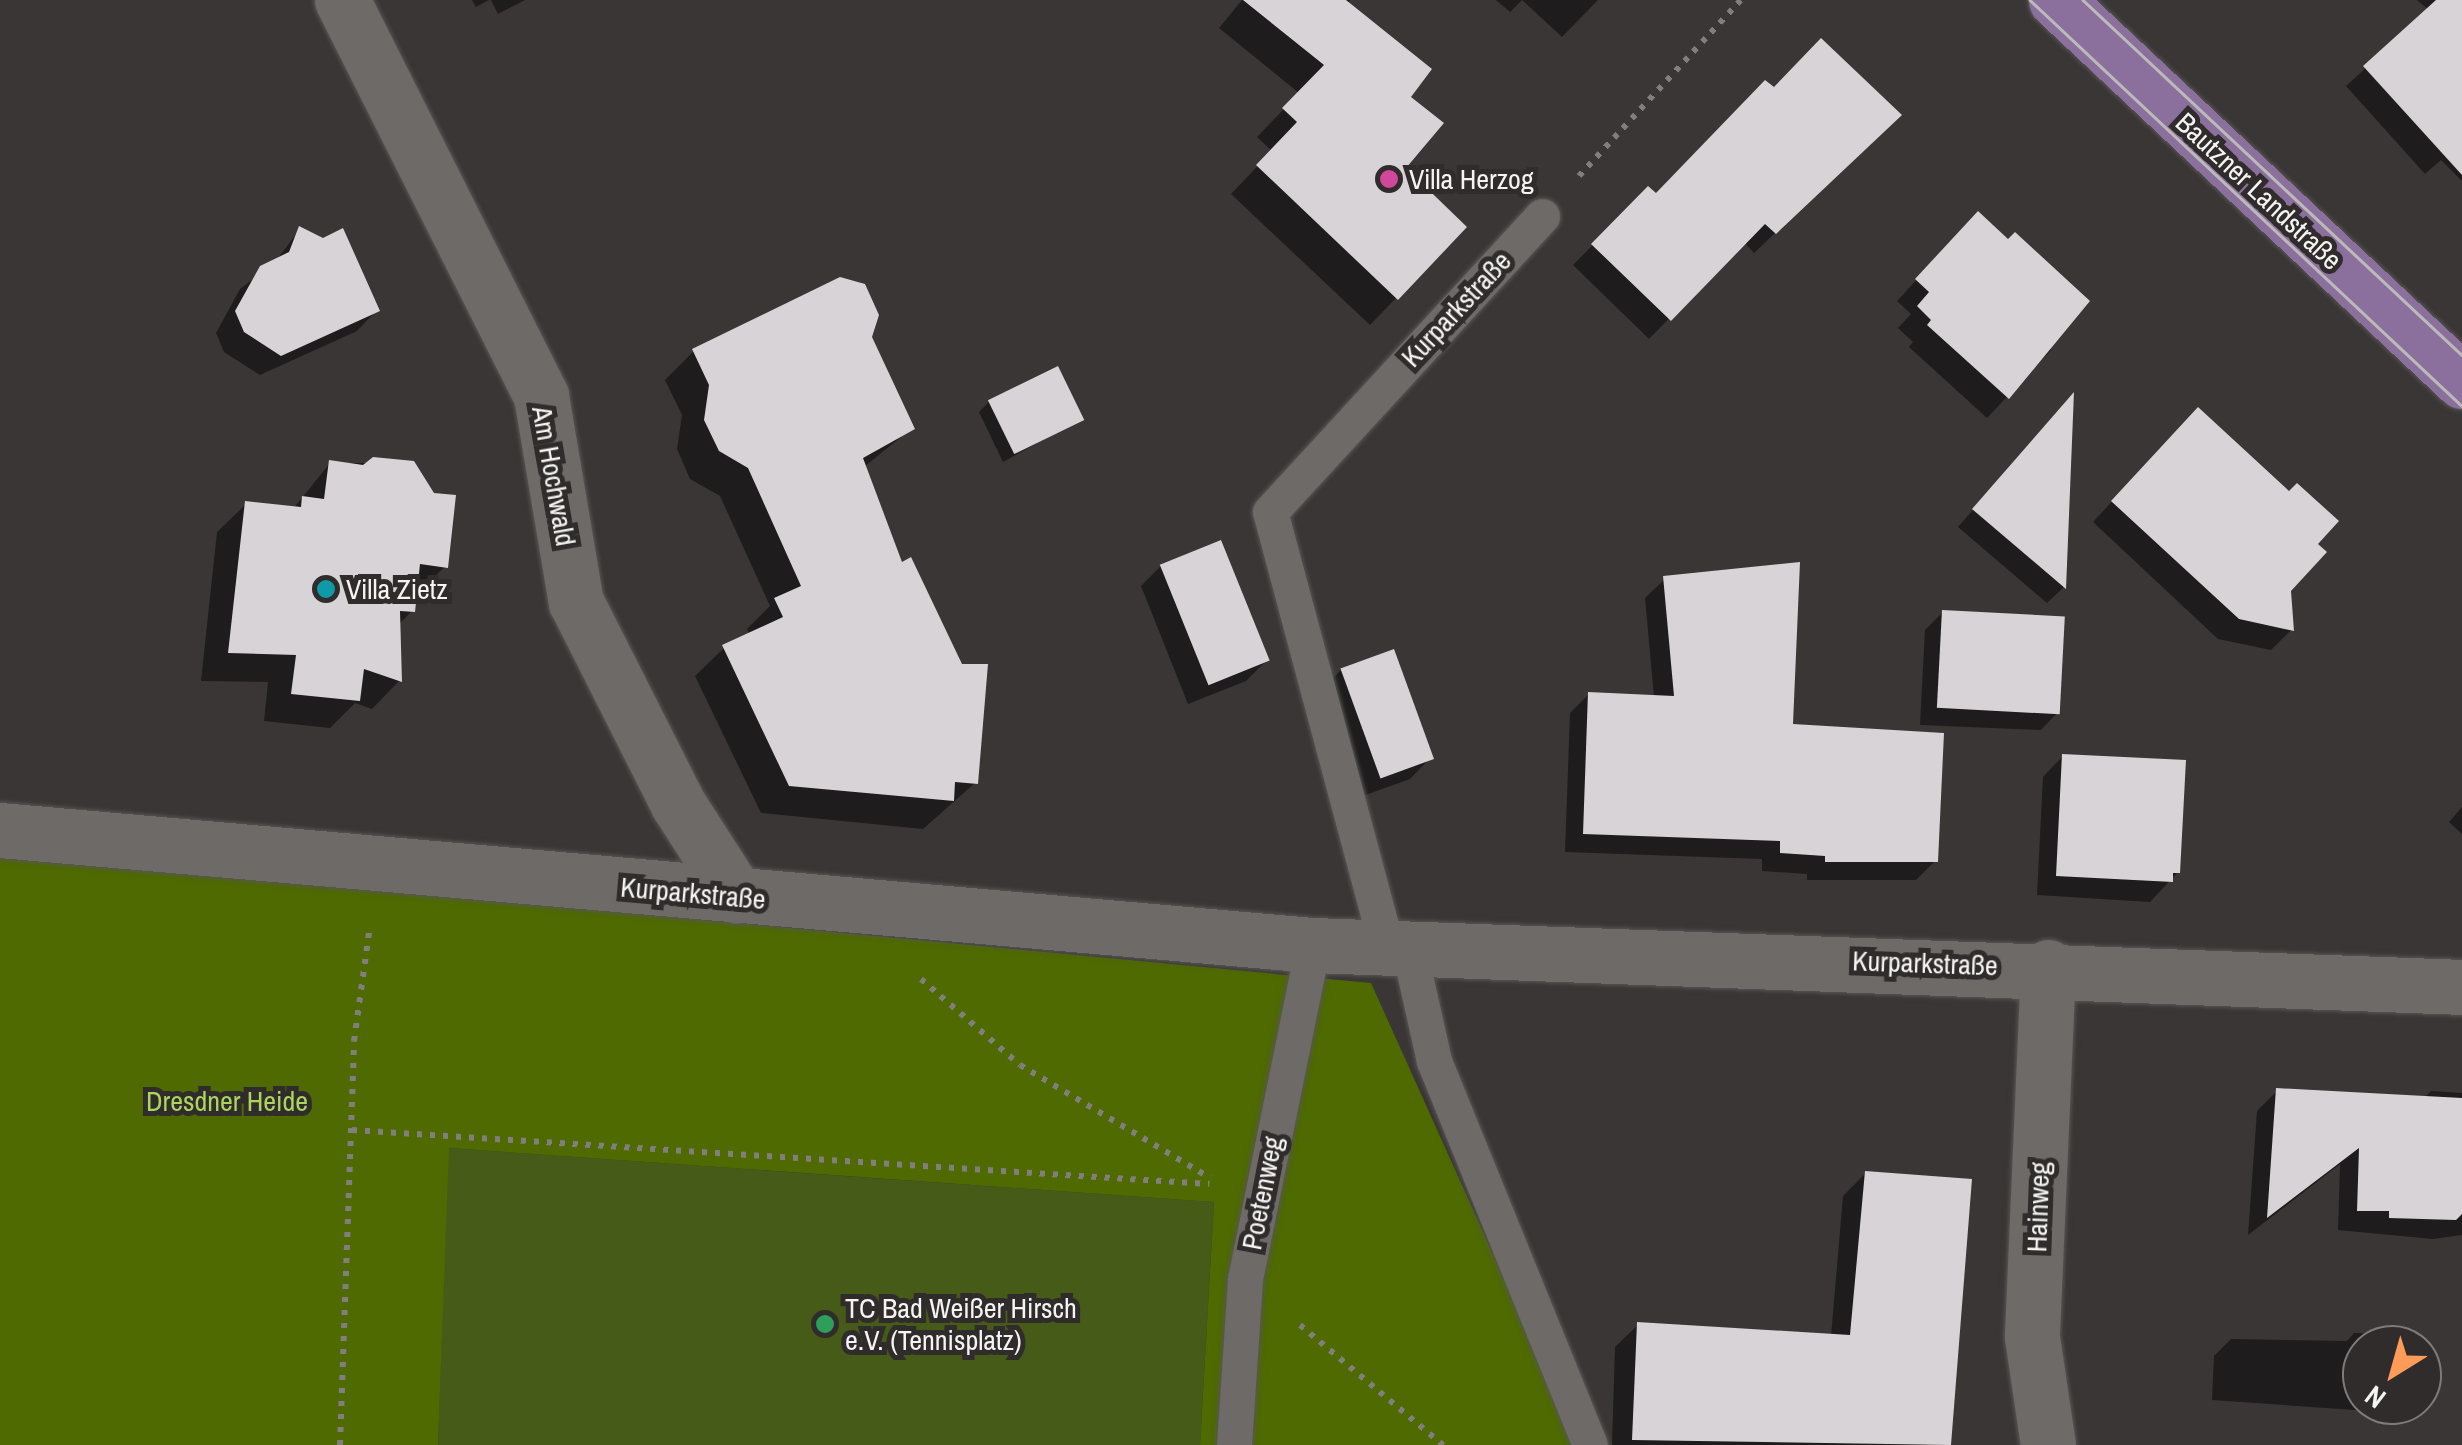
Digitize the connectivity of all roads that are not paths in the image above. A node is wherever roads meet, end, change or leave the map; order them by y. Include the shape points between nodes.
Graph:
1 (342, 0) edge
2 (2056, 0) edge
3 (1542, 216) road end
4 (2462, 381) edge
5 (0, 830) edge
6 (737, 896) junction
7 (1312, 945) junction
8 (1398, 949) junction
9 (2048, 967) junction
10 (2462, 986) edge
11 (1234, 1445) edge
12 (1590, 1445) edge
13 (2048, 1445) edge

1 - 6 street, Am Hochwald via 541,396 576,602 678,804
2 - 4 main road, Bautzner Landstraße
3 - 8 lane, Kurparkstraße via 1270,512
5 - 6 street, Kurparkstraße
6 - 7 street, Kurparkstraße
7 - 8 street, Kurparkstraße
7 - 11 lane, Poetenweg via 1245,1279
8 - 9 street, Kurparkstraße
8 - 12 lane via 1434,1062
9 - 10 street, Kurparkstraße
9 - 13 street, Hainweg via 2032,1337

